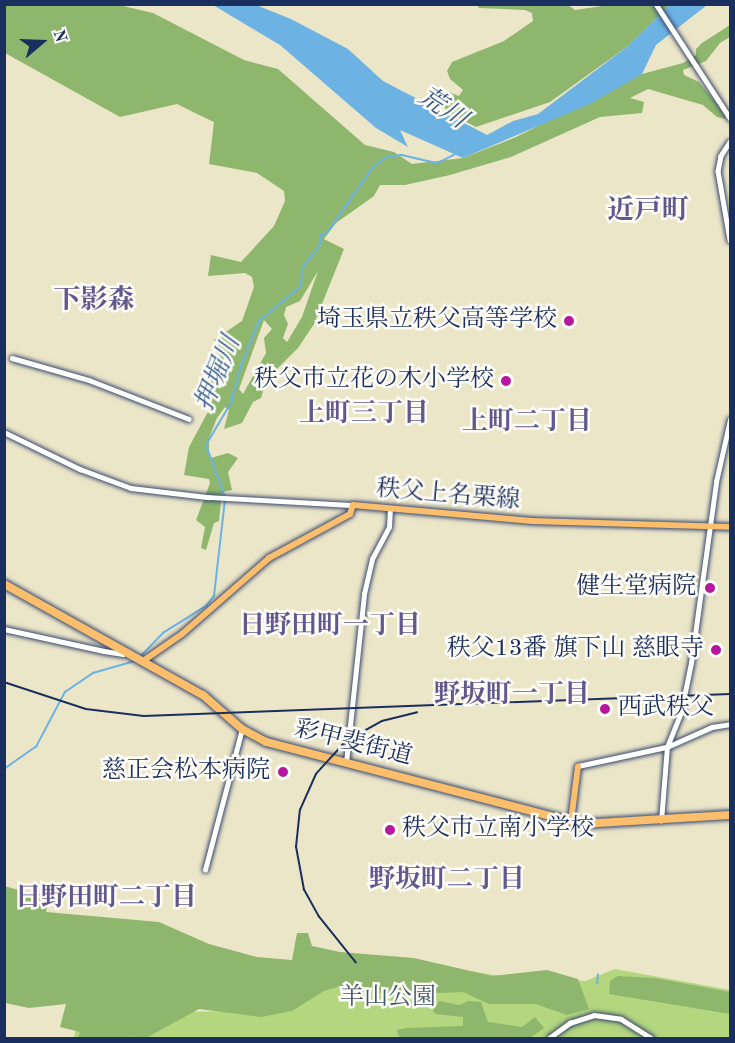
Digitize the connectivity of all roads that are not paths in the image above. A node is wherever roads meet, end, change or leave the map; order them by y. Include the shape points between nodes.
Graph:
1 (656, 4) edge
2 (730, 118) edge
3 (730, 142) edge
4 (730, 240) edge
5 (12, 358) dead end
6 (189, 419) dead end
7 (730, 420) edge
8 (4, 432) edge
9 (353, 506) junction
10 (390, 508) junction
11 (710, 527) junction
12 (730, 527) edge
13 (4, 584) edge
14 (4, 629) edge
15 (129, 652) junction
16 (142, 660) junction
17 (730, 724) edge
18 (242, 729) junction
19 (667, 747) junction
20 (346, 764) junction
21 (578, 766) joint
22 (730, 815) edge
23 (571, 821) junction
24 (661, 821) junction
25 (205, 870) dead end
26 (549, 1038) edge
27 (652, 1038) edge

1 - 2 street
3 - 4 street via 718,171
5 - 6 street via 89,380
7 - 11 street
8 - 9 street via 112,482 208,497
9 - 10 main road, 秩父上名栗線
9 - 16 main road, 秩父上名栗線 via 350,514 269,558 182,634
10 - 11 main road, 秩父上名栗線 via 532,521
10 - 20 street via 389,527 372,559 364,594
11 - 12 main road, 秩父上名栗線
11 - 19 street via 691,663 681,712
13 - 15 highway, 彩甲斐街道
14 - 15 street via 104,651
15 - 16 highway, 彩甲斐街道
16 - 18 highway, 彩甲斐街道 via 203,695
17 - 19 street via 712,727
18 - 20 highway, 彩甲斐街道 via 266,742
18 - 25 street
19 - 21 street
19 - 24 street
20 - 23 highway, 彩甲斐街道
21 - 23 main road
22 - 24 highway, 彩甲斐街道
23 - 24 highway, 彩甲斐街道 via 592,826
26 - 27 street via 570,1023 594,1015 621,1019

